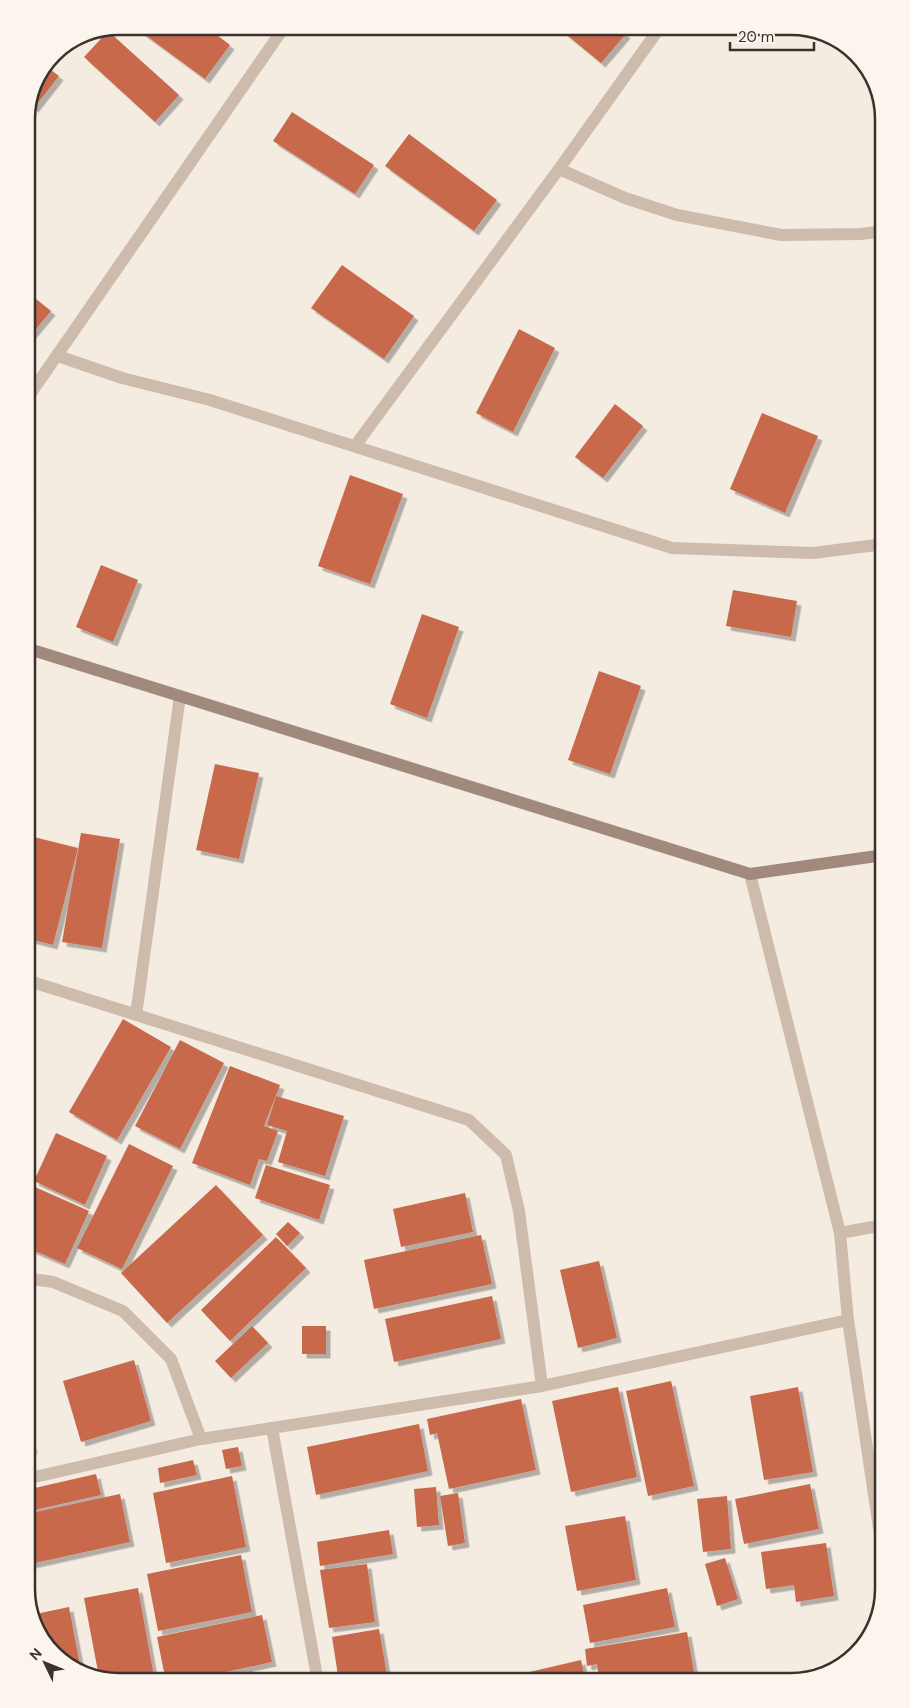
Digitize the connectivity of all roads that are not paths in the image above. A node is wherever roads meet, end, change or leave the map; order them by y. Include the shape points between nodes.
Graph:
1 (280, 35) edge
2 (655, 35) edge
3 (559, 169) junction
4 (875, 232) edge
5 (58, 356) junction
6 (35, 388) edge
7 (355, 446) junction
8 (875, 545) edge
9 (35, 651) edge
10 (180, 696) junction
11 (875, 856) edge
12 (750, 874) junction
13 (35, 983) edge
14 (136, 1015) junction
15 (875, 1226) edge
16 (840, 1233) junction
17 (35, 1279) edge
18 (848, 1320) junction
19 (542, 1386) junction
20 (272, 1428) junction
21 (201, 1439) junction
22 (35, 1477) edge
23 (875, 1490) edge
24 (316, 1673) edge

1 - 5 street
2 - 3 street
3 - 4 street via 625,198 678,216 781,235
3 - 7 street
5 - 6 street
5 - 7 street
7 - 8 street via 672,548 812,553
9 - 10 street
10 - 12 street
10 - 14 street
11 - 12 street
12 - 16 street
13 - 14 street
14 - 19 street via 469,1120 506,1156 519,1211
15 - 16 street
16 - 18 street
17 - 21 street via 53,1282 123,1311 171,1359
18 - 19 street
18 - 23 street
19 - 20 street
20 - 21 street
20 - 24 street
21 - 22 street

